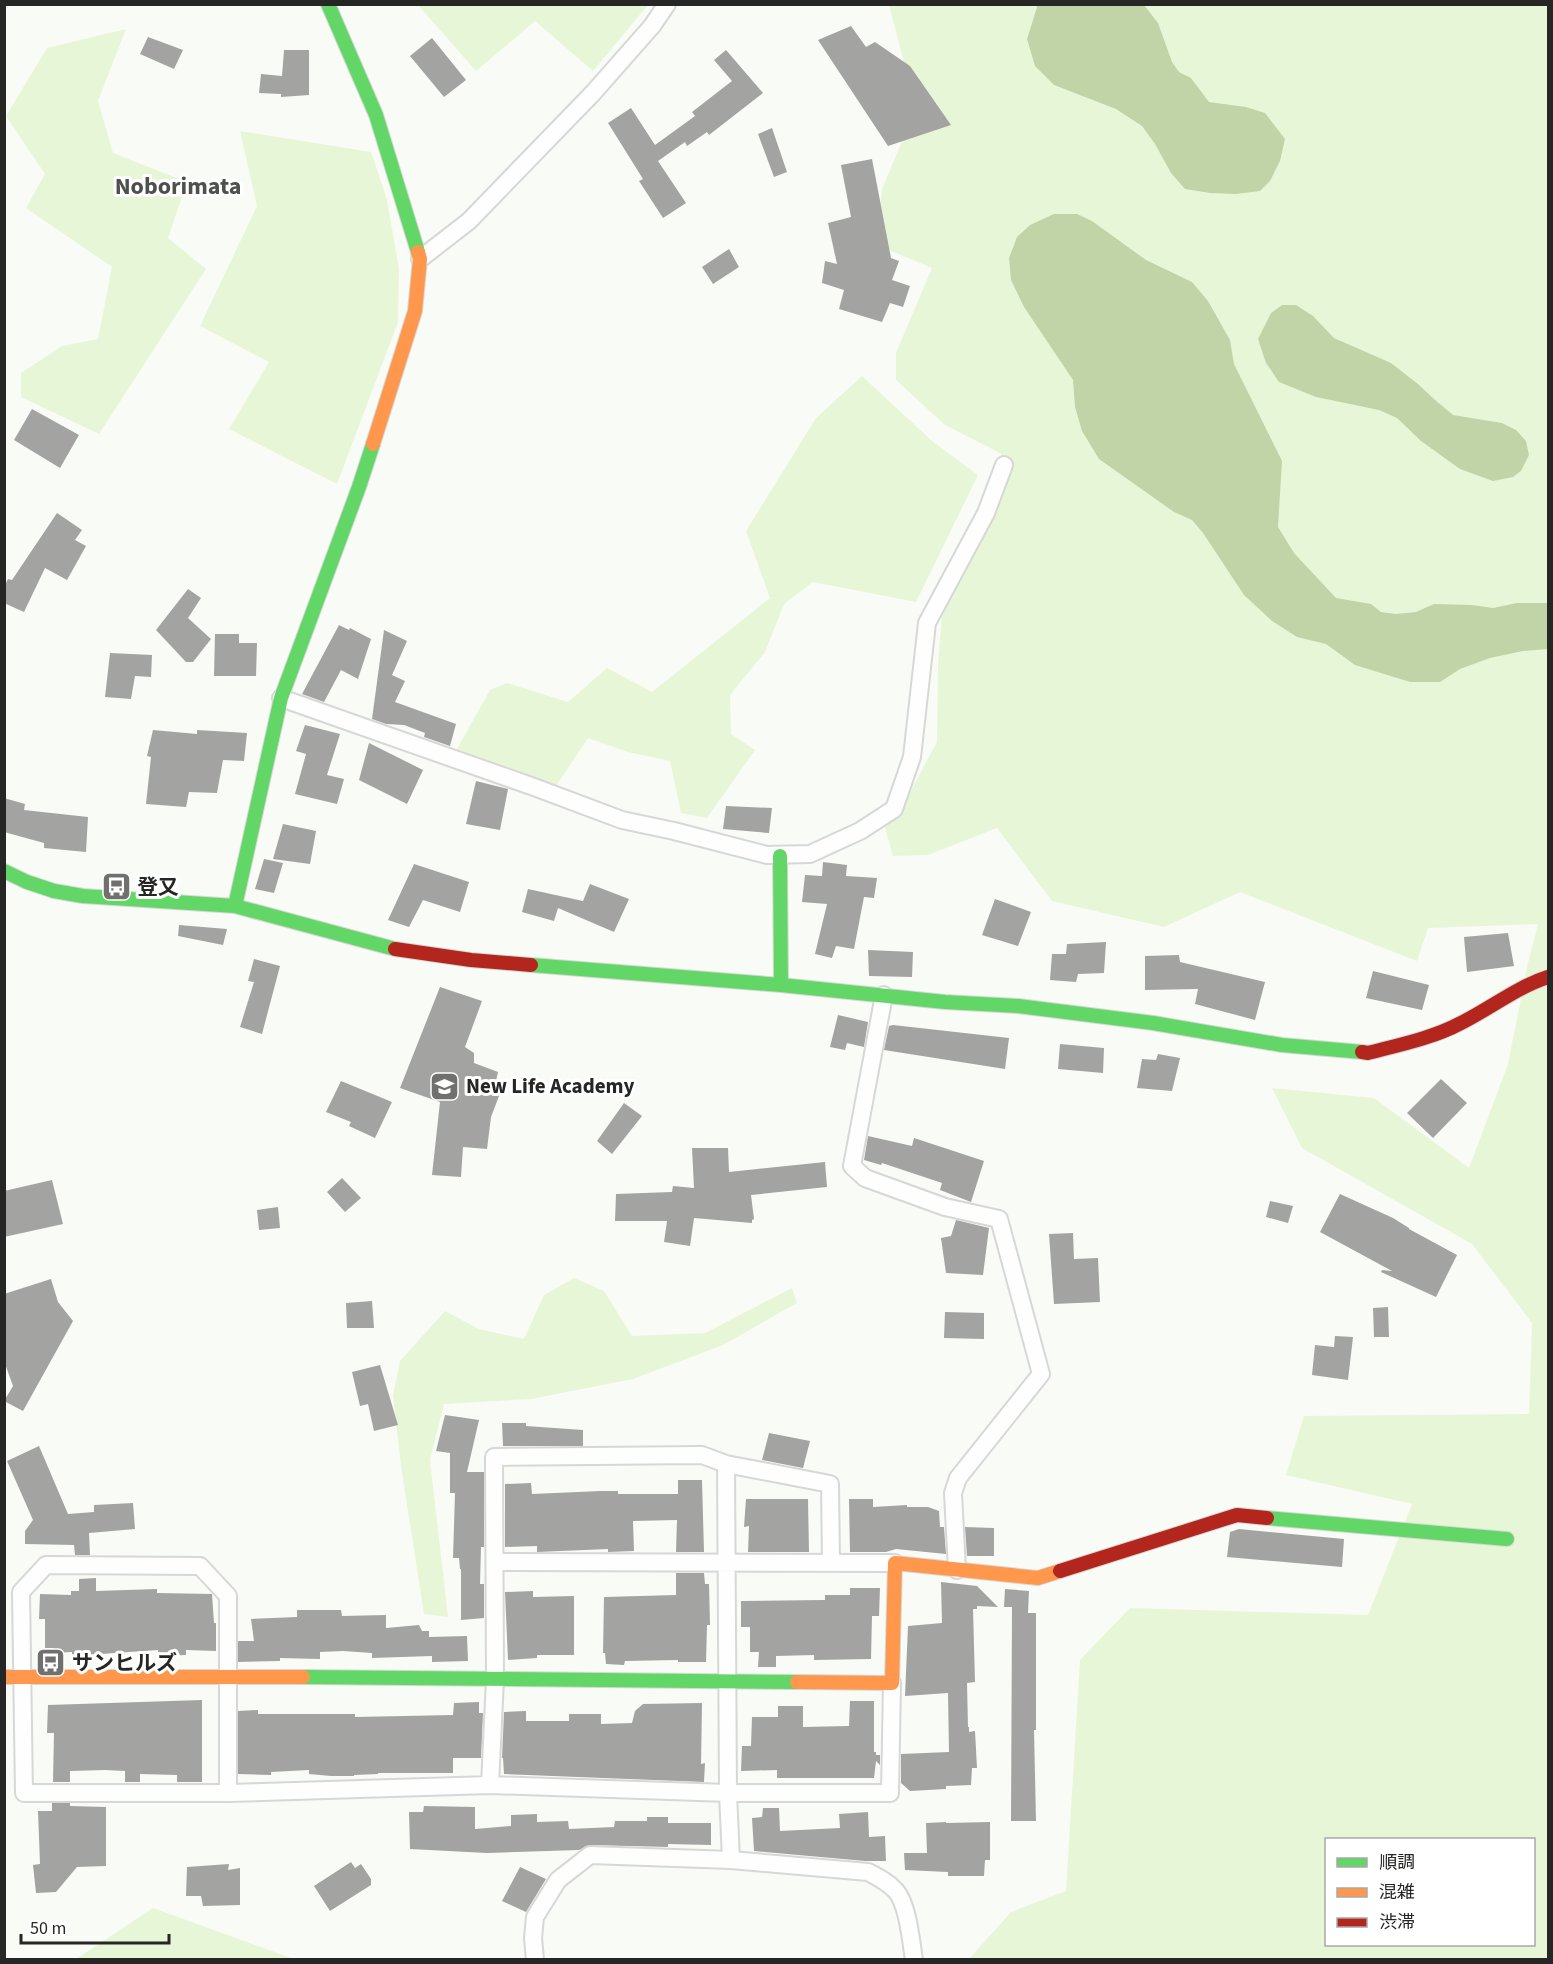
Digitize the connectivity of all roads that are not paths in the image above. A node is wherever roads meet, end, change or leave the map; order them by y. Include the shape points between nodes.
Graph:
1 (328, 4) edge
2 (667, 4) edge
3 (420, 259) junction
4 (1004, 465) dead end
5 (281, 698) junction
6 (780, 856) junction
7 (4, 871) edge
8 (235, 906) junction
9 (1548, 977) edge
10 (781, 985) junction
11 (884, 995) junction
12 (726, 1464) junction
13 (1507, 1539) dead end
14 (496, 1562) junction
15 (728, 1562) junction
16 (831, 1562) junction
17 (895, 1563) junction
18 (957, 1570) junction
19 (23, 1675) junction
20 (4, 1677) edge
21 (228, 1677) junction
22 (495, 1679) junction
23 (728, 1681) junction
24 (892, 1683) junction
25 (490, 1785) junction
26 (228, 1793) junction
27 (728, 1793) junction
28 (731, 1860) junction
29 (535, 1959) edge
30 (914, 1959) edge

1 - 3 street via 376,115
2 - 3 street via 593,93 469,220
3 - 5 street via 415,310 392,385
4 - 6 street via 986,513 927,623 912,757 894,809 860,831 810,854
5 - 6 street via 622,820
5 - 8 street
6 - 10 street
7 - 8 street via 54,891 82,896
8 - 10 street via 404,951
9 - 11 street via 1460,1024 1368,1053 1282,1045 1018,1006
10 - 11 street
11 - 18 street via 852,1166 865,1178 945,1207 999,1219 1041,1374 958,1478 953,1493
12 - 14 street via 702,1455 494,1457
12 - 15 street
12 - 16 street via 830,1484
13 - 18 street via 1237,1515 1038,1578
14 - 15 street
14 - 22 street
15 - 16 street
15 - 23 street
16 - 17 street
17 - 18 street
17 - 24 street
19 - 20 street
19 - 21 street
19 - 21 street via 21,1592 46,1565 200,1566 228,1596
19 - 26 street via 24,1793
21 - 22 street
21 - 26 street
22 - 23 street
22 - 25 street
23 - 24 street
23 - 27 street
24 - 27 street via 890,1793
25 - 26 street
25 - 27 street
27 - 28 street
28 - 29 street via 590,1855 558,1880 535,1917
28 - 30 street via 868,1872 884,1880 897,1892

